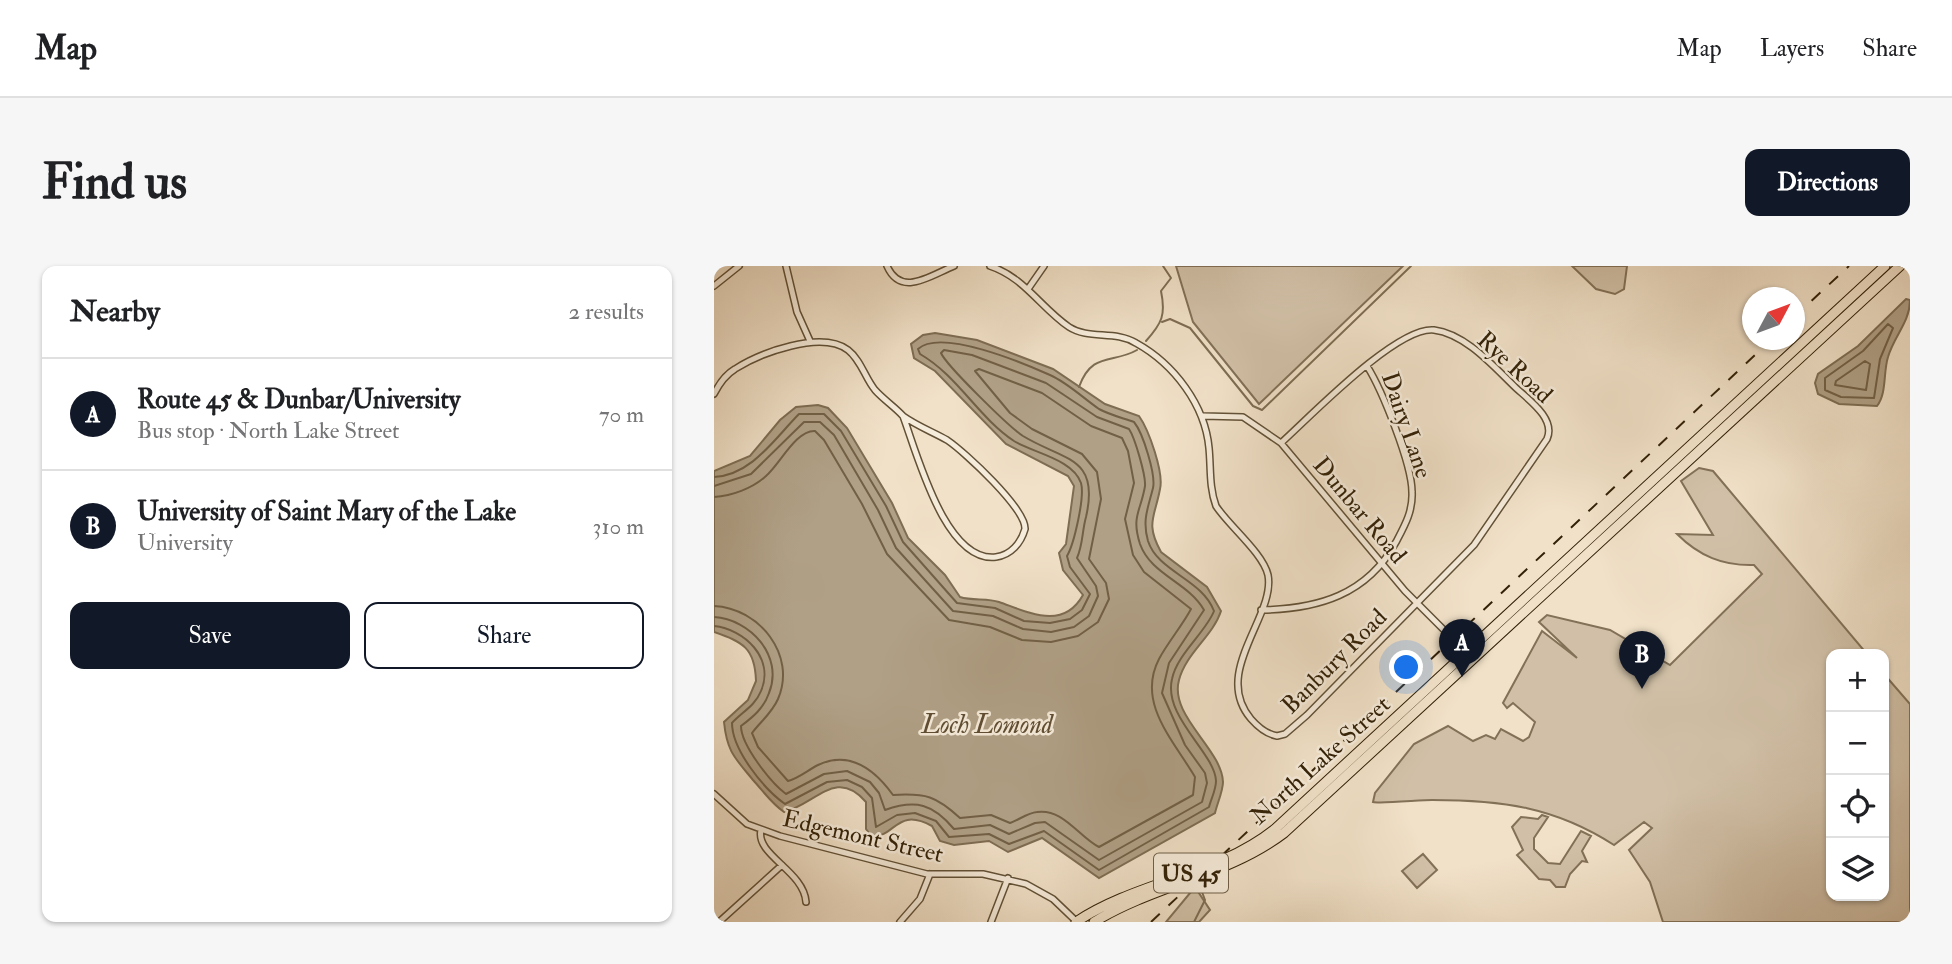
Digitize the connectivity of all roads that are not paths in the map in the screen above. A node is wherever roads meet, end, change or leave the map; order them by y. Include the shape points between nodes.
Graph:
1 (739, 266) edge
2 (786, 266) edge
3 (887, 266) edge
4 (954, 266) edge
5 (990, 266) edge
6 (1044, 266) edge
7 (1885, 266) edge
8 (1900, 266) edge
9 (714, 286) edge
10 (1028, 289) junction
11 (810, 341) junction
12 (1367, 366) junction
13 (714, 394) edge
14 (903, 416) junction
15 (1203, 416) junction
16 (1547, 439) joint
17 (1281, 443) junction
18 (1681, 461) junction
19 (1382, 565) junction
20 (1417, 602) junction
21 (1261, 610) junction
22 (1470, 656) junction
23 (714, 794) edge
24 (721, 802) junction
25 (714, 810) edge
26 (761, 830) junction
27 (782, 865) junction
28 (930, 874) junction
29 (1008, 878) junction
30 (806, 902) dead end
31 (719, 922) edge
32 (900, 922) edge
33 (992, 922) edge
34 (1076, 922) edge
35 (1094, 922) edge

1 - 9 street
2 - 11 street via 797,312
3 - 4 street via 894,278 905,284
5 - 10 street, Banbury Road
6 - 10 street
7 - 18 main road, US 45
8 - 18 main road, US 45
10 - 15 street, Banbury Road via 1070,328 1123,337 1144,348 1180,382
11 - 13 street via 735,369
11 - 14 street via 847,350 877,393
12 - 16 street, Rye Road via 1401,338 1432,330 1465,344 1541,413 1549,429
12 - 17 street
12 - 19 street, Dairy Lane via 1413,488 1406,523
14 - 14 street via 968,457 1021,514 1025,529 1011,551 987,558 961,541 933,499
15 - 17 street, Dunbar Road via 1243,418
15 - 21 street, Banbury Road via 1216,506 1267,571 1269,587
16 - 20 street, Banbury Road via 1474,545
17 - 19 street, Dunbar Road
18 - 22 main road, North Lake Street / US 45
19 - 20 street, Dunbar Road
19 - 21 street, Dairy Lane via 1337,598
20 - 21 street, Banbury Road via 1279,736 1260,729 1238,695 1244,654
20 - 22 street, Dunbar Road
22 - 34 main road, North Lake Street / US 45 via 1260,840 1220,862 1127,895
22 - 35 main road, North Lake Street / US 45 via 1276,839 1226,867
23 - 24 street, Edgemont Street
24 - 25 street
24 - 26 street, Edgemont Street
26 - 27 street via 763,845
26 - 28 street, Edgemont Street
27 - 30 street via 795,876
27 - 31 street
28 - 29 street, Edgemont Street
28 - 32 street via 920,899
29 - 33 street
29 - 34 street, Edgemont Street via 1041,891

